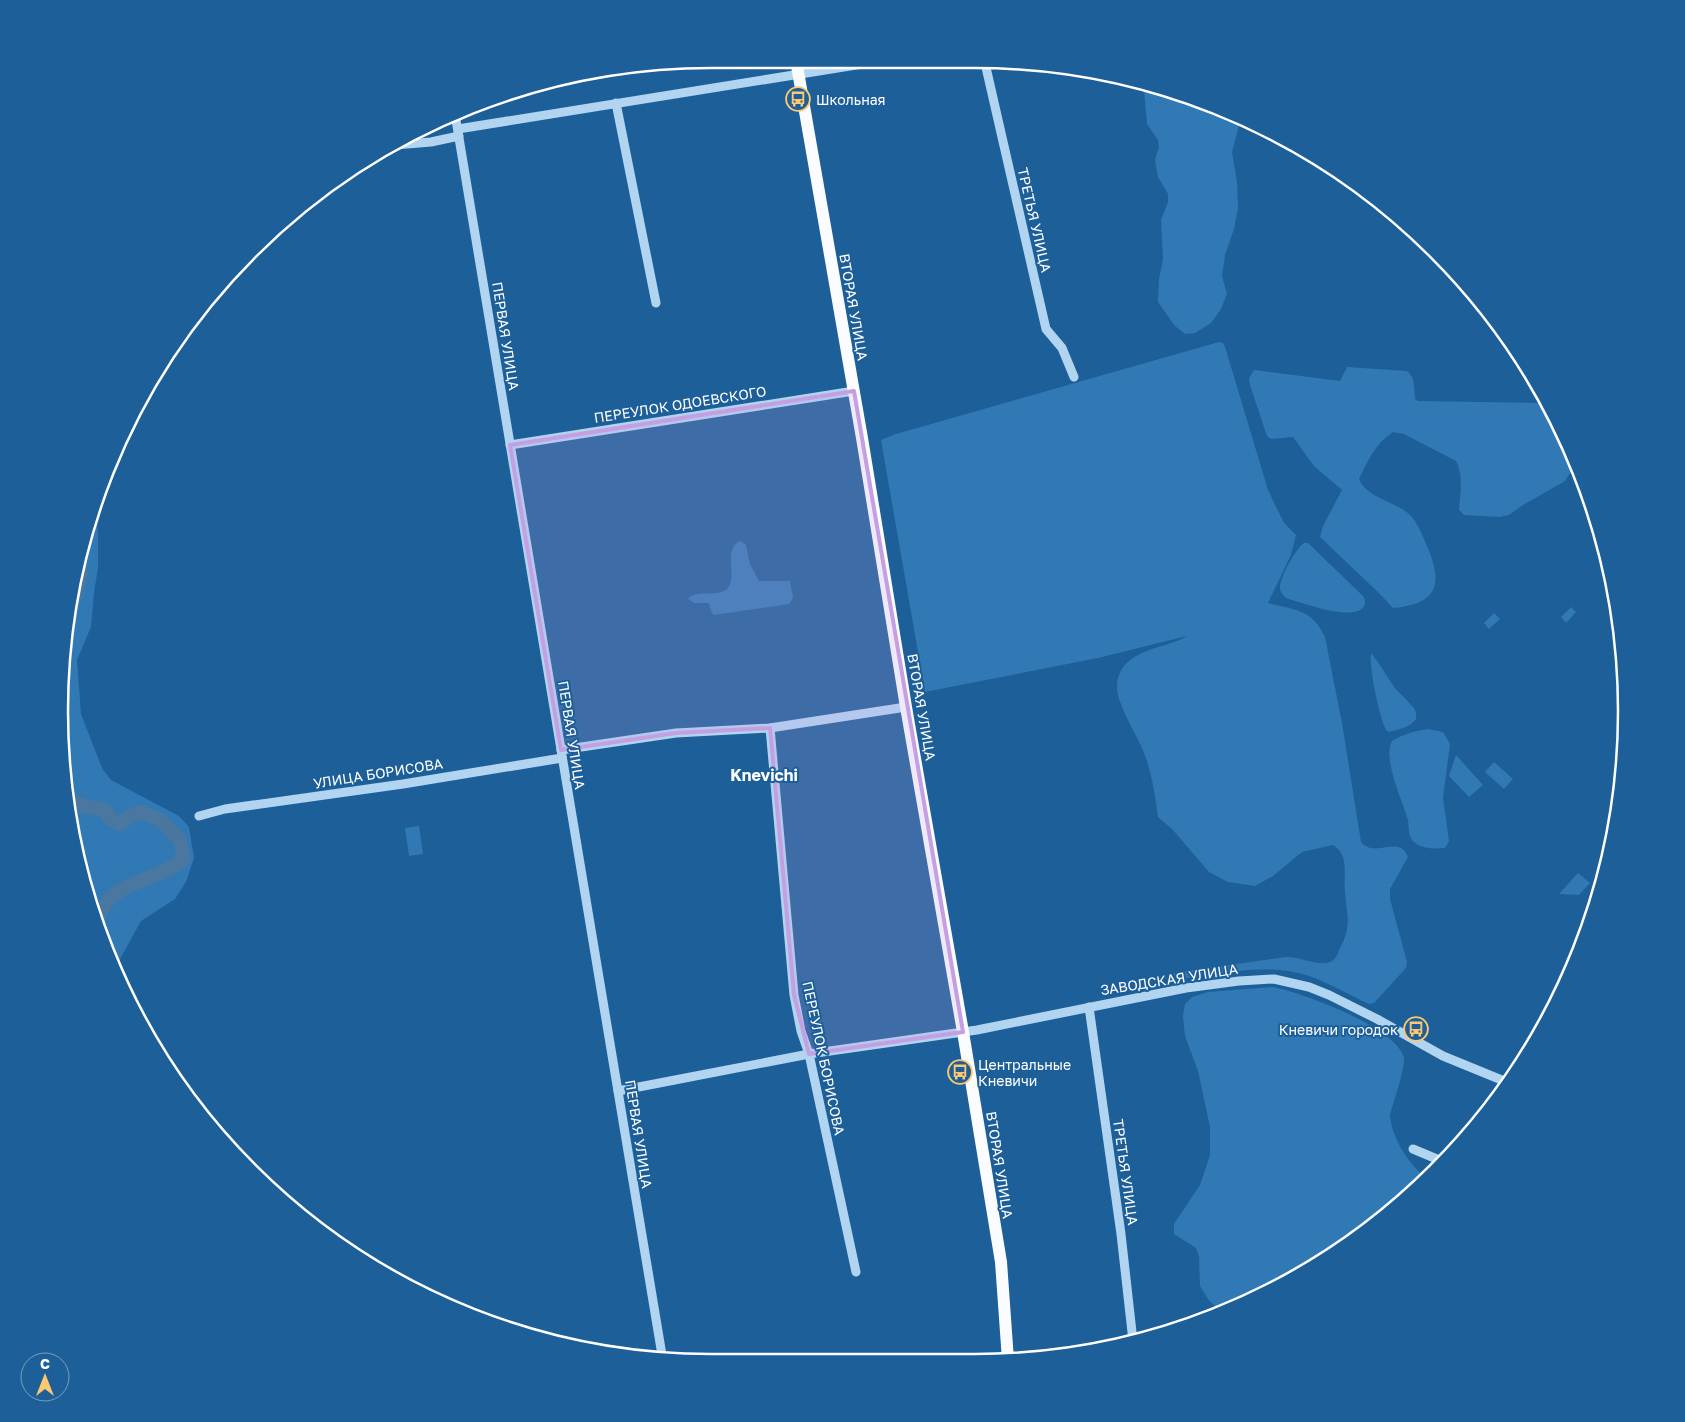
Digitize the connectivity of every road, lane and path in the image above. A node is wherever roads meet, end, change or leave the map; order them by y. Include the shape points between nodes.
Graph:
1 (798, 68) edge
2 (840, 68) edge
3 (986, 68) edge
4 (799, 74) junction
5 (616, 103) junction
6 (456, 120) edge
7 (458, 132) junction
8 (409, 143) edge
9 (656, 303) dead end
10 (1074, 377) dead end
11 (854, 391) junction
12 (510, 445) junction
13 (906, 707) junction
14 (770, 728) junction
15 (562, 754) junction
16 (199, 816) dead end
17 (1089, 1007) junction
18 (963, 1032) junction
19 (809, 1054) junction
20 (1501, 1080) edge
21 (618, 1091) junction
22 (1413, 1149) dead end
23 (1436, 1159) edge
24 (856, 1272) dead end
25 (1132, 1335) edge
26 (662, 1352) edge
27 (1008, 1353) edge

1 - 4 main road, ВТОРАЯ УЛИЦА
2 - 4 street
3 - 10 street, ТРЕТЬЯ УЛИЦА via 1046,329 1062,348
4 - 5 street
4 - 11 main road, ВТОРАЯ УЛИЦА
5 - 7 street
5 - 9 street
6 - 7 street, ПЕРВАЯ УЛИЦА
7 - 8 street via 431,142
7 - 12 street, ПЕРВАЯ УЛИЦА
11 - 12 street, ПЕРЕУЛОК ОДОЕВСКОГО
11 - 13 main road, ВТОРАЯ УЛИЦА
12 - 15 street, ПЕРВАЯ УЛИЦА
13 - 14 street
13 - 18 main road, ВТОРАЯ УЛИЦА
14 - 15 street via 676,734
14 - 19 street, ПЕРЕУЛОК БОРИСОВА via 794,995
15 - 16 street, УЛИЦА БОРИСОВА via 375,788 225,809
15 - 21 street, ПЕРВАЯ УЛИЦА
17 - 18 street, ЗАВОДСКАЯ УЛИЦА
17 - 20 street, ЗАВОДСКАЯ УЛИЦА via 1204,985 1282,981 1329,995 1444,1056
17 - 25 street, ТРЕТЬЯ УЛИЦА
18 - 19 street, ЗАВОДСКАЯ УЛИЦА
18 - 27 main road, ВТОРАЯ УЛИЦА via 1001,1262
19 - 21 street, ЗАВОДСКАЯ УЛИЦА
19 - 24 street, ПЕРЕУЛОК БОРИСОВА
21 - 26 street, ПЕРВАЯ УЛИЦА
22 - 23 street

